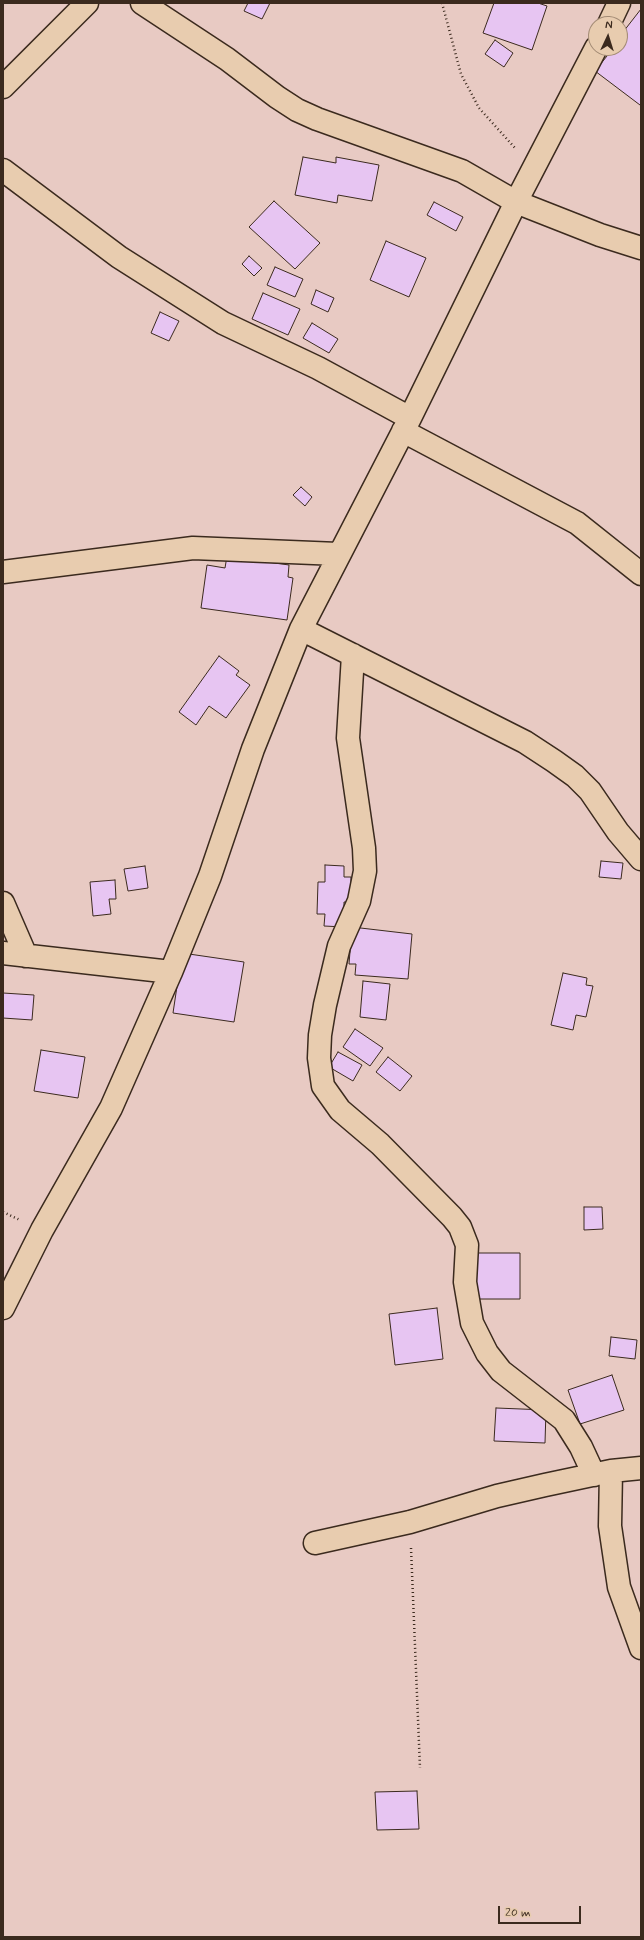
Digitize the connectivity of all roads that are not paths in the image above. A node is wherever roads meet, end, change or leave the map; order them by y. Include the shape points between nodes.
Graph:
1 (87, 3) edge
2 (142, 3) edge
3 (619, 3) edge
4 (612, 16) edge
5 (592, 56) edge
6 (3, 87) edge
7 (3, 170) edge
8 (516, 202) junction
9 (641, 248) edge
10 (406, 424) junction
11 (338, 554) junction
12 (3, 572) edge
13 (641, 574) edge
14 (301, 629) junction
15 (353, 655) junction
16 (641, 859) edge
17 (3, 903) edge
18 (3, 953) edge
19 (26, 956) junction
20 (171, 972) junction
21 (3, 1308) edge
22 (641, 1468) edge
23 (603, 1473) junction
24 (315, 1543) dead end
25 (641, 1648) edge

1 - 6 street
2 - 8 street via 227,58 297,110 462,171
3 - 4 street
5 - 8 street
7 - 10 street via 119,257 223,323 318,368
8 - 9 street
8 - 10 street
10 - 11 street
10 - 13 street via 577,523
11 - 12 street via 193,548
11 - 14 street
14 - 15 street
14 - 20 street via 253,749 210,876
15 - 16 street via 525,742 554,761 590,791 618,832
15 - 23 street via 348,738 364,848 365,872 359,901 338,946 325,1005 319,1058 323,1086 340,1110 380,1144 460,1227 467,1245 465,1282 472,1323 487,1353 501,1371 564,1420 581,1447
17 - 19 street
18 - 19 street
19 - 20 street
20 - 21 street via 111,1108 42,1230
22 - 23 street
23 - 24 street via 497,1496 410,1522
23 - 25 street via 619,1587

